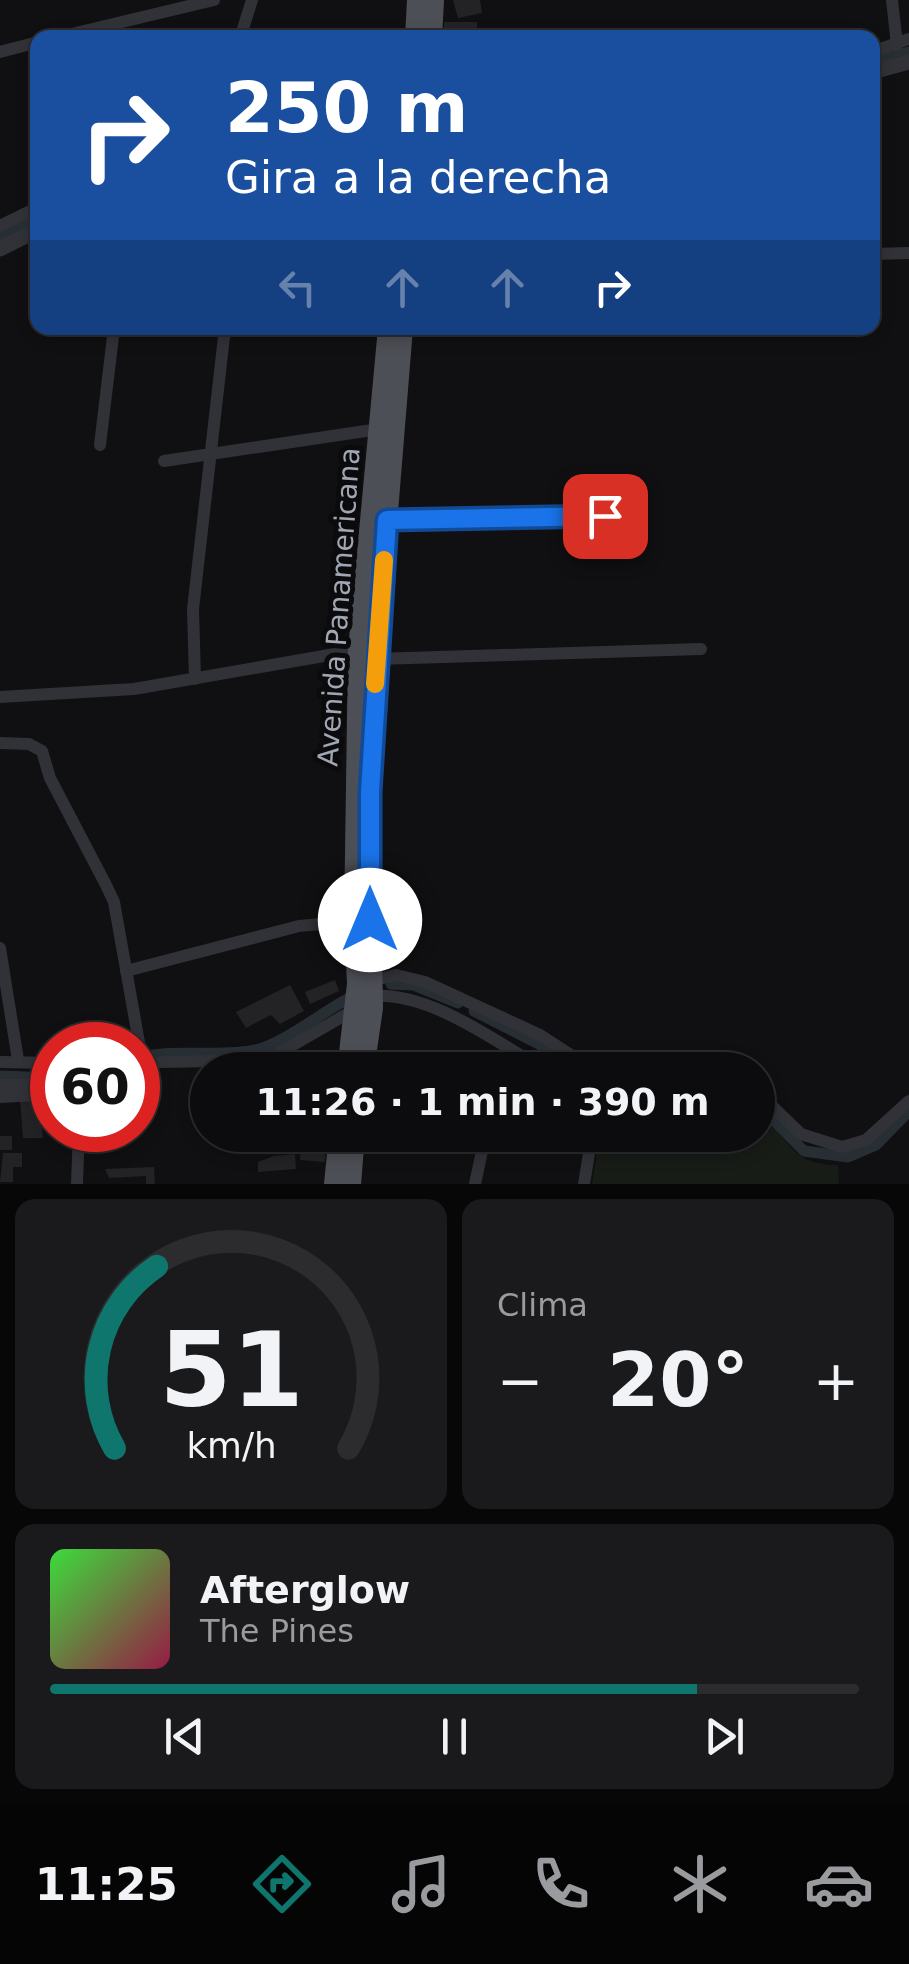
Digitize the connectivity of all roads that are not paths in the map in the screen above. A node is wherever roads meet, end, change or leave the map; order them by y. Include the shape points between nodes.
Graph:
1 (214, 0) edge
2 (252, 0) edge
3 (418, 0) edge
4 (434, 0) edge
5 (892, 0) edge
6 (88, 30) edge
7 (243, 30) edge
8 (416, 30) edge
9 (432, 30) edge
10 (903, 42) edge
11 (30, 44) edge
12 (0, 52) edge
13 (909, 62) edge
14 (880, 70) edge
15 (30, 211) edge
16 (0, 226) edge
17 (30, 234) edge
18 (0, 249) edge
19 (909, 253) edge
20 (880, 254) edge
21 (113, 335) edge
22 (223, 335) edge
23 (387, 335) edge
24 (403, 335) edge
25 (379, 429) junction
26 (100, 445) dead end
27 (212, 454) junction
28 (164, 461) dead end
29 (605, 516) dead end
30 (387, 520) junction
31 (700, 648) dead end
32 (367, 654) junction
33 (195, 679) junction
34 (0, 697) edge
35 (0, 743) edge
36 (354, 921) junction
37 (0, 948) edge
38 (126, 971) junction
39 (367, 995) junction
40 (135, 1022) edge
41 (352, 1052) edge
42 (365, 1052) edge
43 (512, 1052) edge
44 (566, 1052) edge
45 (160, 1057) edge
46 (18, 1060) junction
47 (30, 1061) edge
48 (0, 1062) edge
49 (0, 1085) edge
50 (30, 1085) edge
51 (30, 1095) edge
52 (0, 1097) edge
53 (909, 1101) edge
54 (775, 1109) edge
55 (78, 1152) edge
56 (337, 1152) edge
57 (353, 1152) edge
58 (481, 1152) edge
59 (589, 1152) edge
60 (77, 1184) edge
61 (334, 1184) edge
62 (350, 1184) edge
63 (475, 1184) edge
64 (584, 1184) edge

1 - 6 street
2 - 7 street
3 - 8 main road
4 - 9 main road
5 - 10 street
11 - 12 street
13 - 14 street
15 - 16 street
17 - 18 street
19 - 20 street
21 - 26 street
22 - 27 street
23 - 25 main road, Avenida Panamericana
24 - 30 main road, Avenida Panamericana
25 - 27 street
25 - 32 main road, Avenida Panamericana
27 - 28 street
27 - 33 street via 193,608
29 - 30 street
30 - 32 main road, Avenida Panamericana
31 - 32 street
32 - 33 street
32 - 36 main road, Avenida Panamericana
32 - 39 main road, Avenida Panamericana
33 - 34 street
35 - 38 street via 30,744 42,752 114,902
36 - 38 street via 300,926
36 - 39 main road, Avenida Panamericana
37 - 46 street
38 - 40 street
39 - 41 main road, Avenida Panamericana
39 - 42 main road, Avenida Panamericana
39 - 43 street via 422,1002
39 - 44 street via 396,975 425,982
39 - 45 street via 267,1060
46 - 47 street
46 - 48 street
49 - 50 street
51 - 52 street
53 - 54 street via 866,1140 842,1147 801,1134
55 - 60 street
56 - 61 main road
57 - 62 main road
58 - 63 street
59 - 64 street

